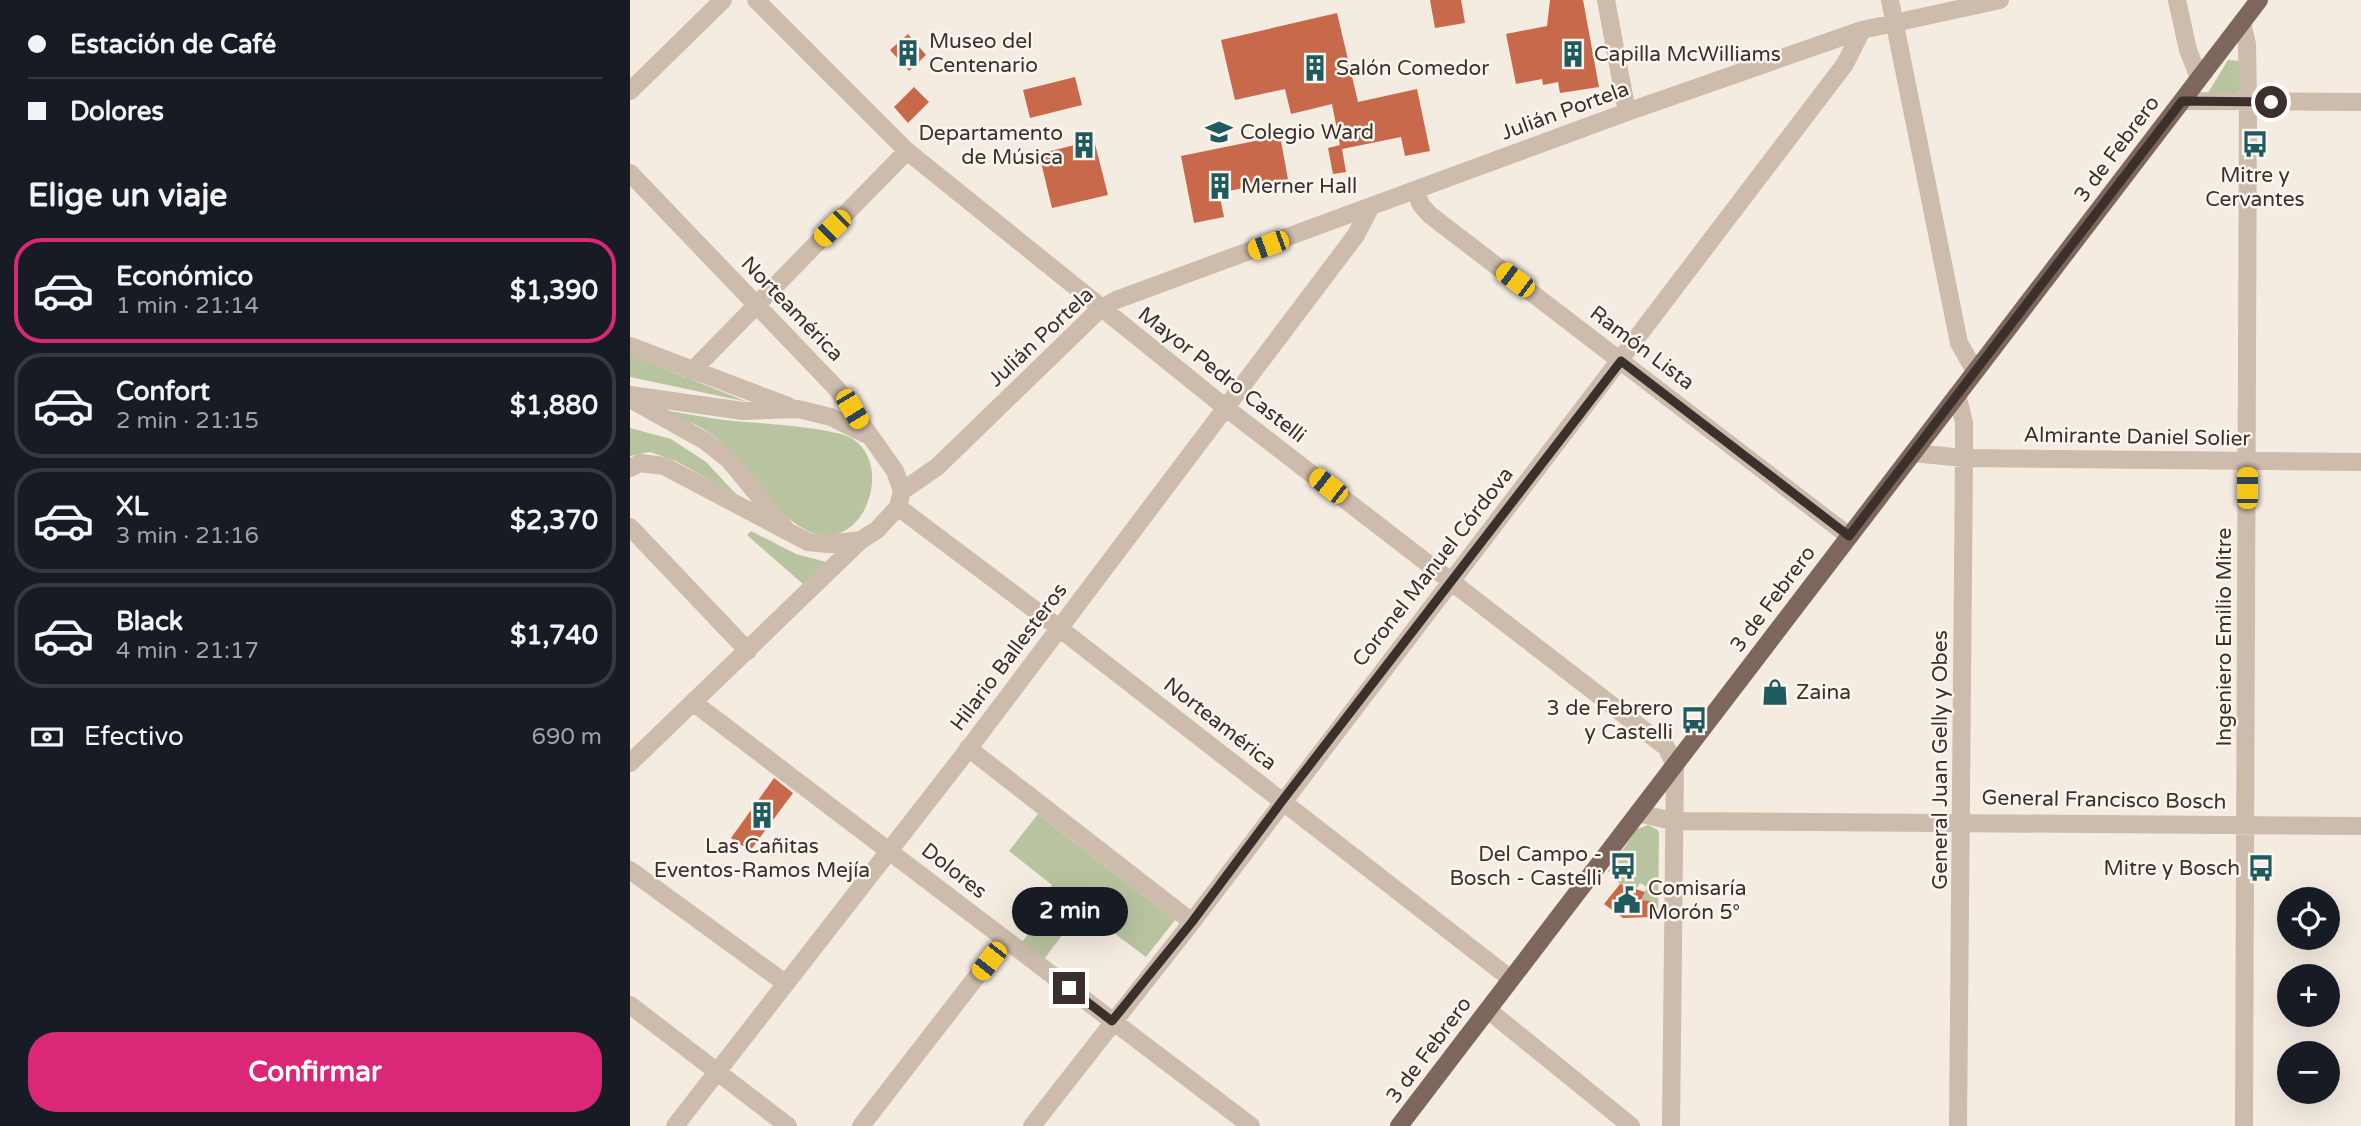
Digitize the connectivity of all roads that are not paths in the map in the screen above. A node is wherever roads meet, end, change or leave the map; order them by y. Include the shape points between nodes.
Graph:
1 (723, 0) edge
2 (756, 0) edge
3 (1606, 0) edge
4 (1890, 0) edge
5 (2000, 0) edge
6 (2177, 0) edge
7 (2259, 0) edge
8 (1894, 22) junction
9 (2242, 23) junction
10 (1862, 30) junction
11 (2199, 78) junction
12 (630, 91) edge
13 (2182, 101) junction
14 (2248, 102) junction
15 (2361, 102) edge
16 (1627, 112) junction
17 (907, 151) junction
18 (630, 173) edge
19 (1415, 190) junction
20 (1370, 208) junction
21 (756, 304) junction
22 (1100, 309) junction
23 (630, 346) edge
24 (1621, 361) junction
25 (692, 371) junction
26 (1975, 371) junction
27 (1957, 395) junction
28 (630, 397) edge
29 (1226, 408) junction
30 (798, 409) junction
31 (868, 436) junction
32 (1913, 453) junction
33 (1964, 458) junction
34 (2247, 461) junction
35 (2361, 462) edge
36 (630, 468) edge
37 (900, 499) junction
38 (630, 527) edge
39 (790, 535) junction
40 (1849, 536) junction
41 (861, 540) junction
42 (1451, 581) junction
43 (1059, 628) junction
44 (748, 651) junction
45 (694, 703) junction
46 (968, 748) junction
47 (630, 763) edge
48 (1675, 765) junction
49 (1282, 801) junction
50 (1638, 813) junction
51 (1672, 821) junction
52 (1962, 821) junction
53 (2247, 824) junction
54 (2361, 826) edge
55 (889, 848) junction
56 (630, 870) edge
57 (1192, 922) junction
58 (1005, 940) junction
59 (1511, 979) junction
60 (785, 984) junction
61 (630, 1005) edge
62 (1488, 1010) junction
63 (1112, 1021) junction
64 (717, 1072) junction
65 (675, 1126) edge
66 (788, 1126) edge
67 (861, 1126) edge
68 (1032, 1126) edge
69 (1251, 1126) edge
70 (1399, 1126) edge
71 (1631, 1126) edge
72 (1671, 1126) edge
73 (1958, 1126) edge
74 (2244, 1126) edge

1 - 12 street
2 - 17 street, Mayor Pedro Castelli
3 - 16 street
4 - 8 street
5 - 8 street, Julián Portela
6 - 11 street
7 - 9 main road, 3 de Febrero
8 - 10 street, Julián Portela
8 - 26 street via 1959,344
9 - 11 main road, 3 de Febrero
9 - 14 street, Ingeniero Emilio Mitre
10 - 16 street, Julián Portela
10 - 24 street, Coronel Manuel Córdova via 1845,64
11 - 13 main road, 3 de Febrero
13 - 14 street
13 - 26 main road, 3 de Febrero
14 - 15 street
14 - 34 street, Ingeniero Emilio Mitre
16 - 19 street, Julián Portela
17 - 21 street
17 - 22 street, Mayor Pedro Castelli
18 - 21 street, Norteamérica
19 - 20 street, Julián Portela
19 - 24 street, Ramón Lista via 1430,215
20 - 22 street, Julián Portela
20 - 29 street, Hilario Ballesteros via 1356,235
21 - 25 street
21 - 31 street, Norteamérica via 837,389
22 - 29 street, Mayor Pedro Castelli
22 - 37 street, Julián Portela
23 - 25 street
24 - 40 street, Ramón Lista
24 - 42 street, Coronel Manuel Córdova
25 - 30 street
26 - 27 main road, 3 de Febrero
27 - 32 main road, 3 de Febrero
27 - 33 street, General Juan Gelly y Obes via 1964,422
28 - 30 street via 743,411
28 - 39 street via 729,460
29 - 42 street, Mayor Pedro Castelli
29 - 43 street, Hilario Ballesteros
30 - 31 street via 831,417
31 - 37 street, Norteamérica via 895,471
32 - 33 street, Almirante Daniel Solier
32 - 40 main road, 3 de Febrero
33 - 34 street, Almirante Daniel Solier
33 - 52 street, General Juan Gelly y Obes
34 - 35 street, Almirante Daniel Solier
34 - 53 street, Ingeniero Emilio Mitre
36 - 39 street via 640,463 664,466
37 - 41 street, Julián Portela via 877,530
37 - 43 street, Norteamérica
38 - 44 street
39 - 41 street via 828,544
40 - 48 main road, 3 de Febrero
41 - 44 street, Julián Portela
42 - 48 street, Mayor Pedro Castelli via 1666,747
42 - 49 street, Coronel Manuel Córdova
43 - 46 street, Hilario Ballesteros
43 - 49 street, Norteamérica
44 - 45 street, Julián Portela
45 - 47 street, Julián Portela
45 - 55 street, Dolores
46 - 55 street, Hilario Ballesteros
46 - 57 street
48 - 50 main road, 3 de Febrero
48 - 51 street
49 - 57 street, Coronel Manuel Córdova
49 - 59 street, Norteamérica
50 - 51 street, General Francisco Bosch
50 - 59 main road, 3 de Febrero
51 - 52 street, General Francisco Bosch
51 - 72 street
52 - 53 street, General Francisco Bosch
52 - 73 street, General Juan Gelly y Obes
53 - 54 street, General Francisco Bosch
53 - 74 street, Ingeniero Emilio Mitre
55 - 58 street, Dolores
55 - 60 street, Hilario Ballesteros
56 - 60 street
57 - 63 street, Coronel Manuel Córdova
58 - 63 street, Dolores
58 - 67 street
59 - 62 main road, 3 de Febrero
60 - 64 street, Hilario Ballesteros
61 - 64 street
62 - 70 main road, 3 de Febrero
62 - 71 street
63 - 68 street, Coronel Manuel Córdova
63 - 69 street, Dolores
64 - 65 street, Hilario Ballesteros
64 - 66 street

